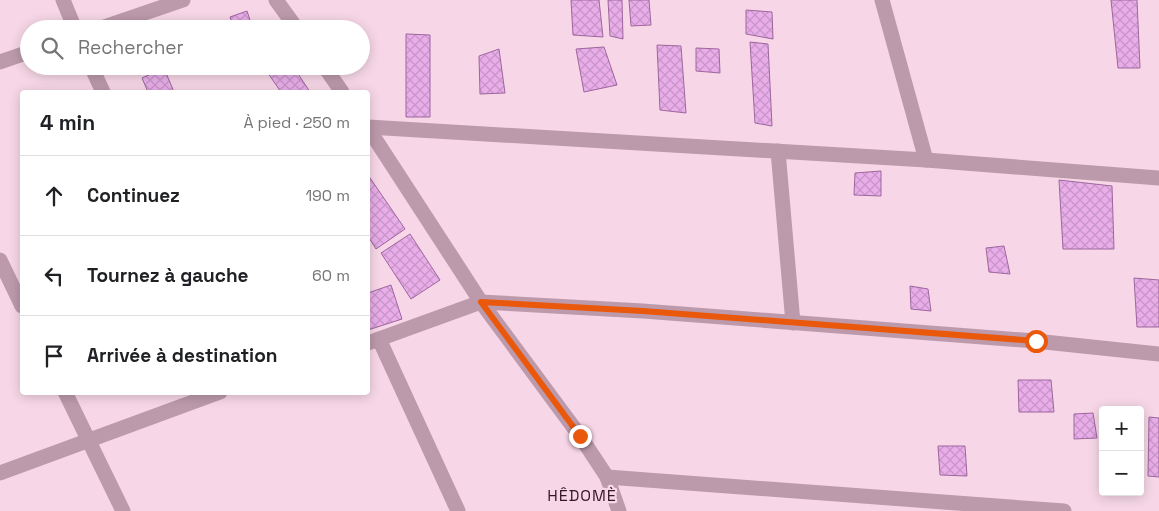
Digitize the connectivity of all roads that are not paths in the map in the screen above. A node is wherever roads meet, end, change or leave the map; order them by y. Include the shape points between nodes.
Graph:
1 (63, 0) edge
2 (183, 0) edge
3 (276, 0) edge
4 (882, 0) edge
5 (71, 20) edge
6 (124, 20) edge
7 (290, 20) edge
8 (20, 55) edge
9 (0, 62) edge
10 (95, 75) edge
11 (330, 75) edge
12 (102, 90) edge
13 (341, 90) edge
14 (370, 127) edge
15 (370, 130) edge
16 (778, 151) junction
17 (926, 160) junction
18 (1159, 178) edge
19 (0, 260) edge
20 (20, 302) edge
21 (481, 302) junction
22 (793, 323) junction
23 (373, 341) edge
24 (1159, 354) edge
25 (66, 395) edge
26 (212, 395) edge
27 (88, 439) junction
28 (0, 473) edge
29 (607, 476) junction
30 (123, 511) edge
31 (458, 511) edge
32 (619, 511) edge
33 (1064, 511) edge

1 - 5 street
2 - 6 street
3 - 7 street
4 - 17 street
8 - 9 street
10 - 12 street
11 - 13 street
14 - 16 street
15 - 21 street
16 - 17 street
16 - 22 street
17 - 18 street
19 - 20 street
21 - 22 street
21 - 23 street
21 - 29 street
22 - 24 street via 1036,341
23 - 31 street
25 - 27 street
26 - 27 street
27 - 28 street
27 - 30 street
29 - 32 street
29 - 33 street

